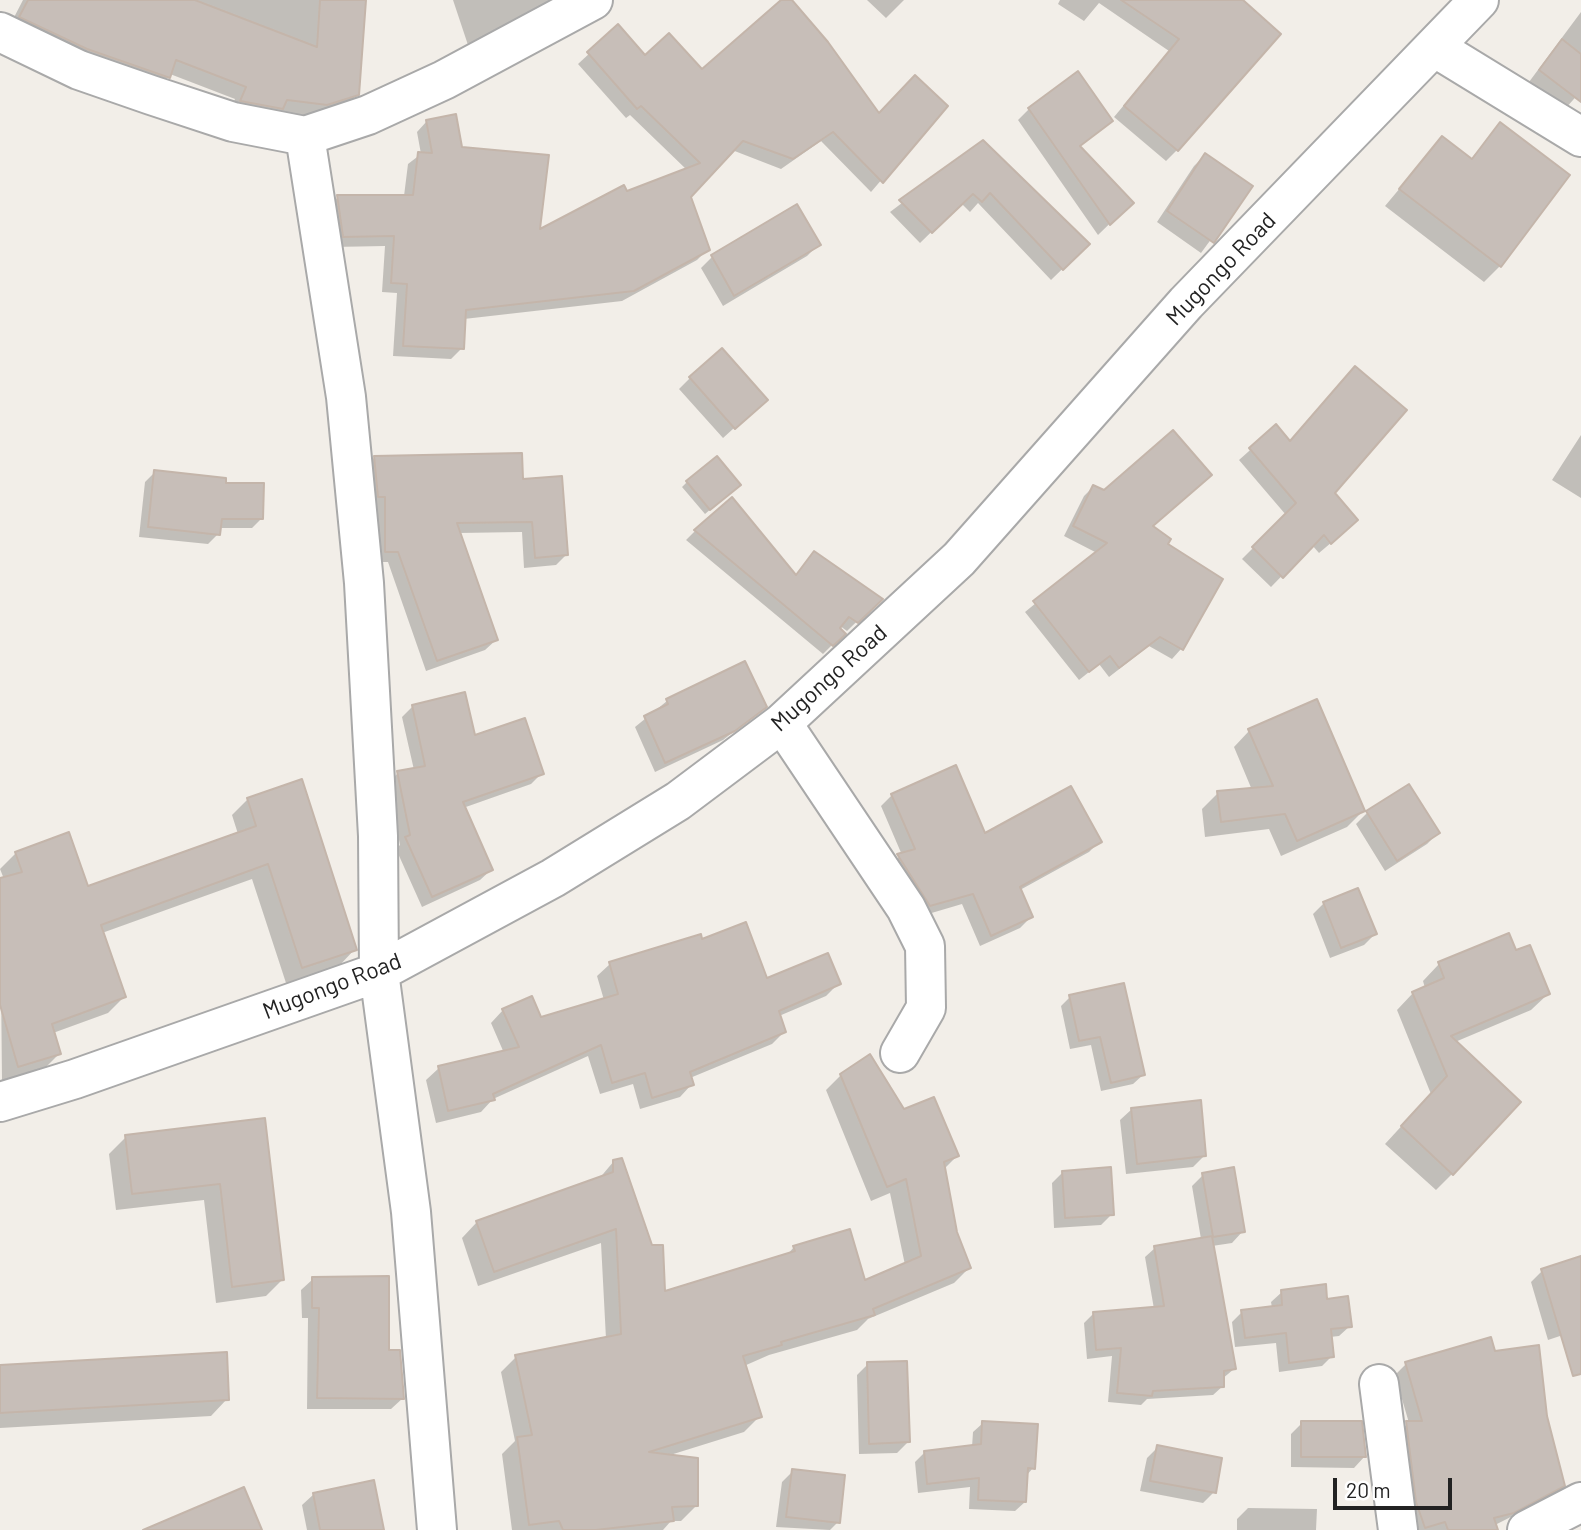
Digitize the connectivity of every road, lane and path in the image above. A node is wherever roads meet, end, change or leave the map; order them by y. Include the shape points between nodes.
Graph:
1 (593, 0) edge
2 (1479, 0) edge
3 (0, 32) edge
4 (1434, 47) junction
5 (305, 136) junction
6 (1581, 137) edge
7 (782, 723) junction
8 (379, 972) junction
9 (900, 1053) dead end
10 (0, 1102) edge
11 (1379, 1384) dead end
12 (1581, 1502) edge
13 (437, 1530) edge
14 (1398, 1530) edge
15 (1527, 1530) edge

1 - 5 street via 444,80 368,115
2 - 4 street, Mugongo Road
3 - 5 street via 79,69 150,95 233,122
4 - 6 street
4 - 7 street, Mugongo Road via 1177,313 959,559
5 - 8 street via 346,397 364,583 378,836
7 - 8 street, Mugongo Road via 678,801 553,878
7 - 9 street via 906,908 925,946 926,1008
8 - 10 street, Mugongo Road
8 - 13 street via 411,1212
11 - 14 street
12 - 15 street

